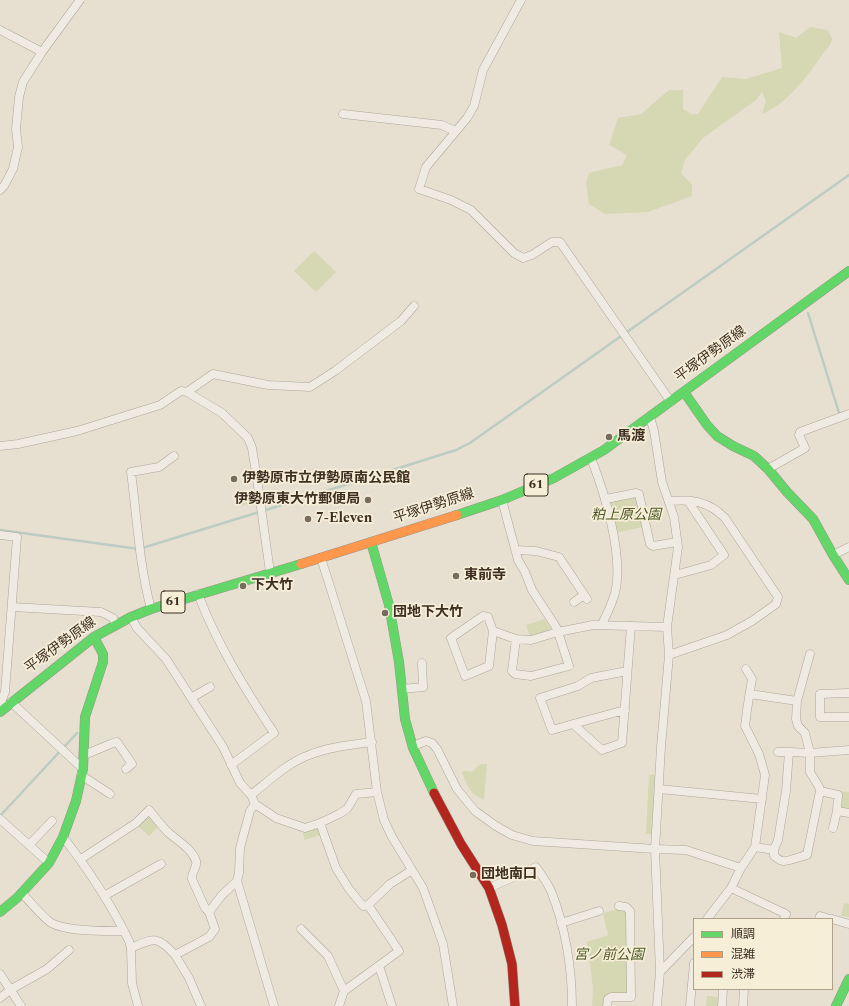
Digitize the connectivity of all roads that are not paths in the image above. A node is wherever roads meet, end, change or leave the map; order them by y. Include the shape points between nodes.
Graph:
1 (80, 0) edge
2 (521, 0) edge
3 (0, 30) edge
4 (42, 52) junction
5 (343, 114) dead end
6 (455, 131) junction
7 (0, 190) edge
8 (849, 271) edge
9 (414, 306) dead end
10 (187, 392) junction
11 (684, 392) junction
12 (671, 402) junction
13 (849, 414) edge
14 (650, 417) junction
15 (0, 446) edge
16 (174, 456) dead end
17 (591, 458) junction
18 (768, 469) junction
19 (606, 499) junction
20 (502, 500) junction
21 (669, 501) junction
22 (688, 501) junction
23 (0, 535) edge
24 (371, 542) junction
25 (677, 542) junction
26 (849, 546) edge
27 (516, 550) junction
28 (833, 554) junction
29 (321, 558) junction
30 (270, 572) junction
31 (674, 575) junction
32 (849, 580) edge
33 (198, 594) junction
34 (574, 602) dead end
35 (12, 607) junction
36 (151, 609) junction
37 (131, 617) junction
38 (602, 624) junction
39 (116, 625) junction
40 (631, 626) junction
41 (667, 627) junction
42 (493, 630) junction
43 (558, 632) junction
44 (94, 636) junction
45 (516, 639) junction
46 (810, 654) dead end
47 (669, 655) junction
48 (422, 663) dead end
49 (746, 669) dead end
50 (627, 671) junction
51 (210, 687) dead end
52 (402, 689) junction
53 (849, 693) edge
54 (750, 694) junction
55 (191, 698) junction
56 (798, 701) junction
57 (3, 705) edge
58 (625, 710) junction
59 (849, 717) edge
60 (573, 724) junction
61 (372, 742) junction
62 (413, 748) junction
63 (849, 750) edge
64 (778, 752) dead end
65 (789, 752) junction
66 (810, 753) junction
67 (84, 755) junction
68 (131, 765) dead end
69 (231, 765) junction
70 (82, 772) junction
71 (659, 789) junction
72 (820, 791) junction
73 (377, 792) junction
74 (110, 794) dead end
75 (251, 795) junction
76 (762, 799) junction
77 (255, 804) junction
78 (837, 810) junction
79 (849, 813) edge
80 (0, 819) edge
81 (52, 821) dead end
82 (320, 824) junction
83 (834, 828) dead end
84 (64, 837) junction
85 (29, 845) junction
86 (755, 847) junction
87 (655, 849) junction
88 (774, 850) junction
89 (81, 859) junction
90 (49, 863) junction
91 (161, 864) dead end
92 (741, 868) junction
93 (412, 870) junction
94 (237, 882) junction
95 (489, 888) junction
96 (731, 888) junction
97 (22, 894) junction
98 (104, 896) junction
99 (368, 905) junction
100 (619, 906) dead end
101 (600, 911) dead end
102 (0, 912) edge
103 (209, 912) junction
104 (708, 918) edge
105 (784, 918) edge
106 (833, 920) edge
107 (561, 923) junction
108 (849, 924) edge
109 (301, 929) dead end
110 (124, 931) junction
111 (693, 940) edge
112 (131, 948) junction
113 (69, 950) dead end
114 (175, 955) junction
115 (379, 966) junction
116 (660, 972) junction
117 (0, 974) edge
118 (693, 974) edge
119 (849, 979) edge
120 (10, 990) junction
121 (723, 990) edge
122 (744, 990) edge
123 (344, 991) junction
124 (0, 998) edge
125 (21, 1006) edge
126 (138, 1006) edge
127 (201, 1006) edge
128 (274, 1006) edge
129 (339, 1006) edge
130 (392, 1006) edge
131 (453, 1006) edge
132 (515, 1006) edge
133 (572, 1006) edge
134 (607, 1006) edge
135 (657, 1006) edge
136 (690, 1006) edge
137 (722, 1006) edge
138 (743, 1006) edge
139 (836, 1006) edge

1 - 4 street
2 - 6 street via 483,70 474,106
3 - 4 street
4 - 7 street via 23,82 16,129 18,147 13,169
5 - 6 street via 442,125
6 - 12 street via 426,167 419,189 452,200 471,210 514,253 523,258 552,242 560,242
8 - 11 street, 平塚伊勢原線 / 61
9 - 10 street via 400,321 336,371 310,387 268,385 213,374
10 - 15 street via 181,391 160,405 77,431
10 - 30 street via 222,413 248,438 258,479
11 - 12 street, 平塚伊勢原線 / 61
11 - 18 street via 717,436 754,456
12 - 14 street, 平塚伊勢原線 / 61
13 - 18 street via 800,432 805,448
14 - 17 street, 平塚伊勢原線 / 61
14 - 21 street via 662,482
16 - 36 street via 159,467 131,472
17 - 19 street
17 - 20 street, 平塚伊勢原線 / 61 via 554,478
18 - 28 street via 813,519
19 - 25 street via 639,494 650,544 653,546
19 - 38 street via 618,568 615,593
20 - 24 street, 平塚伊勢原線 / 61
20 - 27 street
21 - 22 street
21 - 25 street
22 - 31 street via 724,555 711,565
22 - 47 street via 705,503 725,518 778,597 776,604 727,635
23 - 35 street via 17,537
24 - 29 street, 平塚伊勢原線 / 61
24 - 52 street via 389,605
25 - 31 street
26 - 28 street
27 - 34 street via 536,551 559,557 585,597
27 - 43 street via 532,590
28 - 32 street
29 - 30 street, 平塚伊勢原線 / 61
29 - 61 street via 366,701
30 - 33 street, 平塚伊勢原線 / 61
31 - 41 street
33 - 36 street, 平塚伊勢原線 / 61
33 - 69 street via 221,646 274,733
35 - 39 street via 101,612 113,618
35 - 57 street
36 - 37 street, 平塚伊勢原線 / 61
37 - 39 street, 平塚伊勢原線 / 61
37 - 55 street via 137,628 166,659
38 - 40 street
38 - 43 street
39 - 44 street, 平塚伊勢原線 / 61
40 - 41 street
40 - 50 street
41 - 47 street
42 - 42 street via 488,616 483,616 451,638 465,676 489,666
42 - 45 street
43 - 45 street via 531,640
43 - 45 street via 569,666 532,676 514,674 512,671
44 - 57 street, 平塚伊勢原線 / 61
44 - 67 street via 103,654 103,662 86,717
46 - 56 street
47 - 71 street
48 - 52 street via 426,687
49 - 54 street via 752,679
50 - 58 street
50 - 60 street via 591,678 578,686 540,698 552,730
51 - 55 street
52 - 62 street via 405,719
53 - 59 street via 820,694 820,717
54 - 56 street
54 - 76 street via 745,726 759,754 765,774
55 - 69 street via 223,747
56 - 66 street via 796,719 798,726 805,733
57 - 70 street
58 - 60 street
58 - 60 street via 622,743 602,750
61 - 73 street
61 - 75 street via 336,747 308,755 288,765
62 - 87 street via 426,741 432,743 457,789 475,811 512,835 533,841
62 - 95 street via 448,819
63 - 66 street
64 - 65 street
65 - 66 street
65 - 88 street via 786,791
66 - 72 street via 810,772
67 - 68 street via 117,742
67 - 70 street
69 - 75 street via 240,783
70 - 74 street
70 - 84 street
71 - 76 street
71 - 87 street
72 - 78 street via 838,795
72 - 88 street via 807,855 786,862 774,856
73 - 82 street via 356,794 347,809
73 - 93 street via 384,820
75 - 77 street
76 - 86 street
77 - 82 street via 276,818 304,828
77 - 94 street via 250,811 240,848
78 - 79 street
78 - 83 street
80 - 85 street
81 - 85 street
82 - 99 street via 336,868 348,889 363,906
84 - 89 street
84 - 90 street
85 - 90 street
86 - 88 street
86 - 92 street
87 - 92 street via 686,850
87 - 116 street
89 - 98 street
89 - 103 street via 136,823 149,810 195,859 192,879
90 - 97 street
91 - 98 street
92 - 96 street
93 - 99 street via 390,884
93 - 131 street via 423,888 443,944
94 - 103 street via 222,895
94 - 128 street
95 - 107 street via 536,866 550,890
95 - 132 street via 512,964
96 - 104 street
96 - 105 street via 786,914
97 - 102 street
97 - 110 street via 45,918 59,926
98 - 110 street
99 - 115 street via 399,951
100 - 134 street via 630,911 631,997 611,997
101 - 107 street
103 - 114 street via 215,929 208,937
106 - 108 street
107 - 133 street via 568,956
109 - 123 street via 328,956
110 - 112 street
111 - 116 street
112 - 114 street via 151,940 161,941
112 - 126 street via 132,983
113 - 120 street via 47,970
114 - 127 street
115 - 123 street
115 - 130 street
116 - 135 street
117 - 120 street
118 - 136 street
119 - 139 street
120 - 124 street
120 - 125 street
121 - 137 street
122 - 138 street
123 - 129 street

